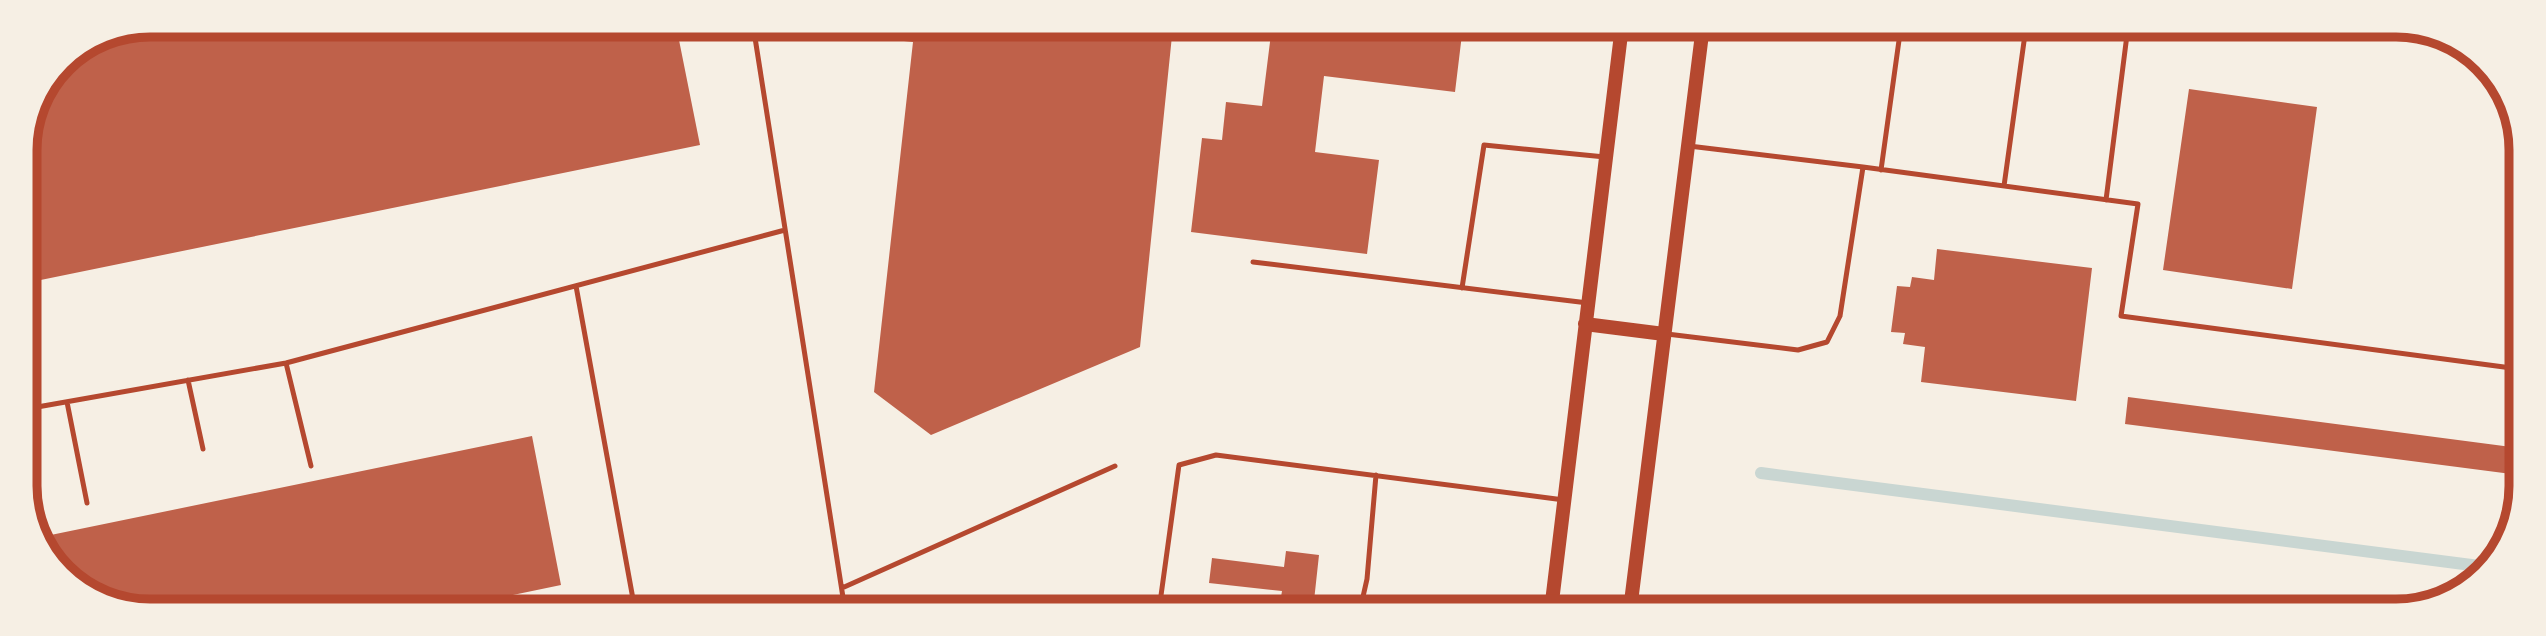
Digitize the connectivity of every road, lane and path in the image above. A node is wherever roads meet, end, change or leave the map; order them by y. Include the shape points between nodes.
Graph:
1 (755, 37) edge
2 (1621, 37) edge
3 (1702, 37) edge
4 (1899, 37) edge
5 (2025, 37) edge
6 (2127, 37) edge
7 (1688, 146) junction
8 (1605, 157) junction
9 (1863, 167) junction
10 (1881, 170) junction
11 (2004, 186) junction
12 (2106, 200) junction
13 (785, 230) junction
14 (1254, 262) dead end
15 (576, 286) junction
16 (1462, 288) junction
17 (1588, 303) junction
18 (1585, 324) junction
19 (1664, 334) junction
20 (286, 363) junction
21 (2509, 368) edge
22 (188, 380) junction
23 (67, 402) junction
24 (37, 407) edge
25 (203, 449) dead end
26 (311, 466) dead end
27 (1115, 466) dead end
28 (1376, 475) junction
29 (1564, 500) junction
30 (87, 503) dead end
31 (842, 588) junction
32 (633, 599) edge
33 (844, 599) edge
34 (1161, 599) edge
35 (1362, 599) edge
36 (1552, 599) edge
37 (1631, 599) edge

1 - 13 lane
2 - 8 main road
3 - 7 main road
4 - 10 lane
5 - 11 lane
6 - 12 lane
7 - 9 lane
7 - 19 main road
8 - 16 lane via 1484,145
8 - 17 main road
9 - 10 lane
9 - 19 lane via 1840,316 1827,342 1798,350
10 - 11 lane
11 - 12 lane
12 - 21 lane via 2138,204 2121,316
13 - 15 lane
13 - 31 lane
14 - 16 lane
15 - 20 lane
15 - 32 lane
16 - 17 lane
17 - 18 main road
18 - 19 main road
18 - 29 main road
19 - 37 main road
20 - 22 lane
20 - 26 lane
22 - 23 lane
22 - 25 lane
23 - 24 lane
23 - 30 lane
27 - 31 lane
28 - 29 lane
28 - 34 lane via 1216,455 1179,465
28 - 35 lane
29 - 36 main road
31 - 33 lane

